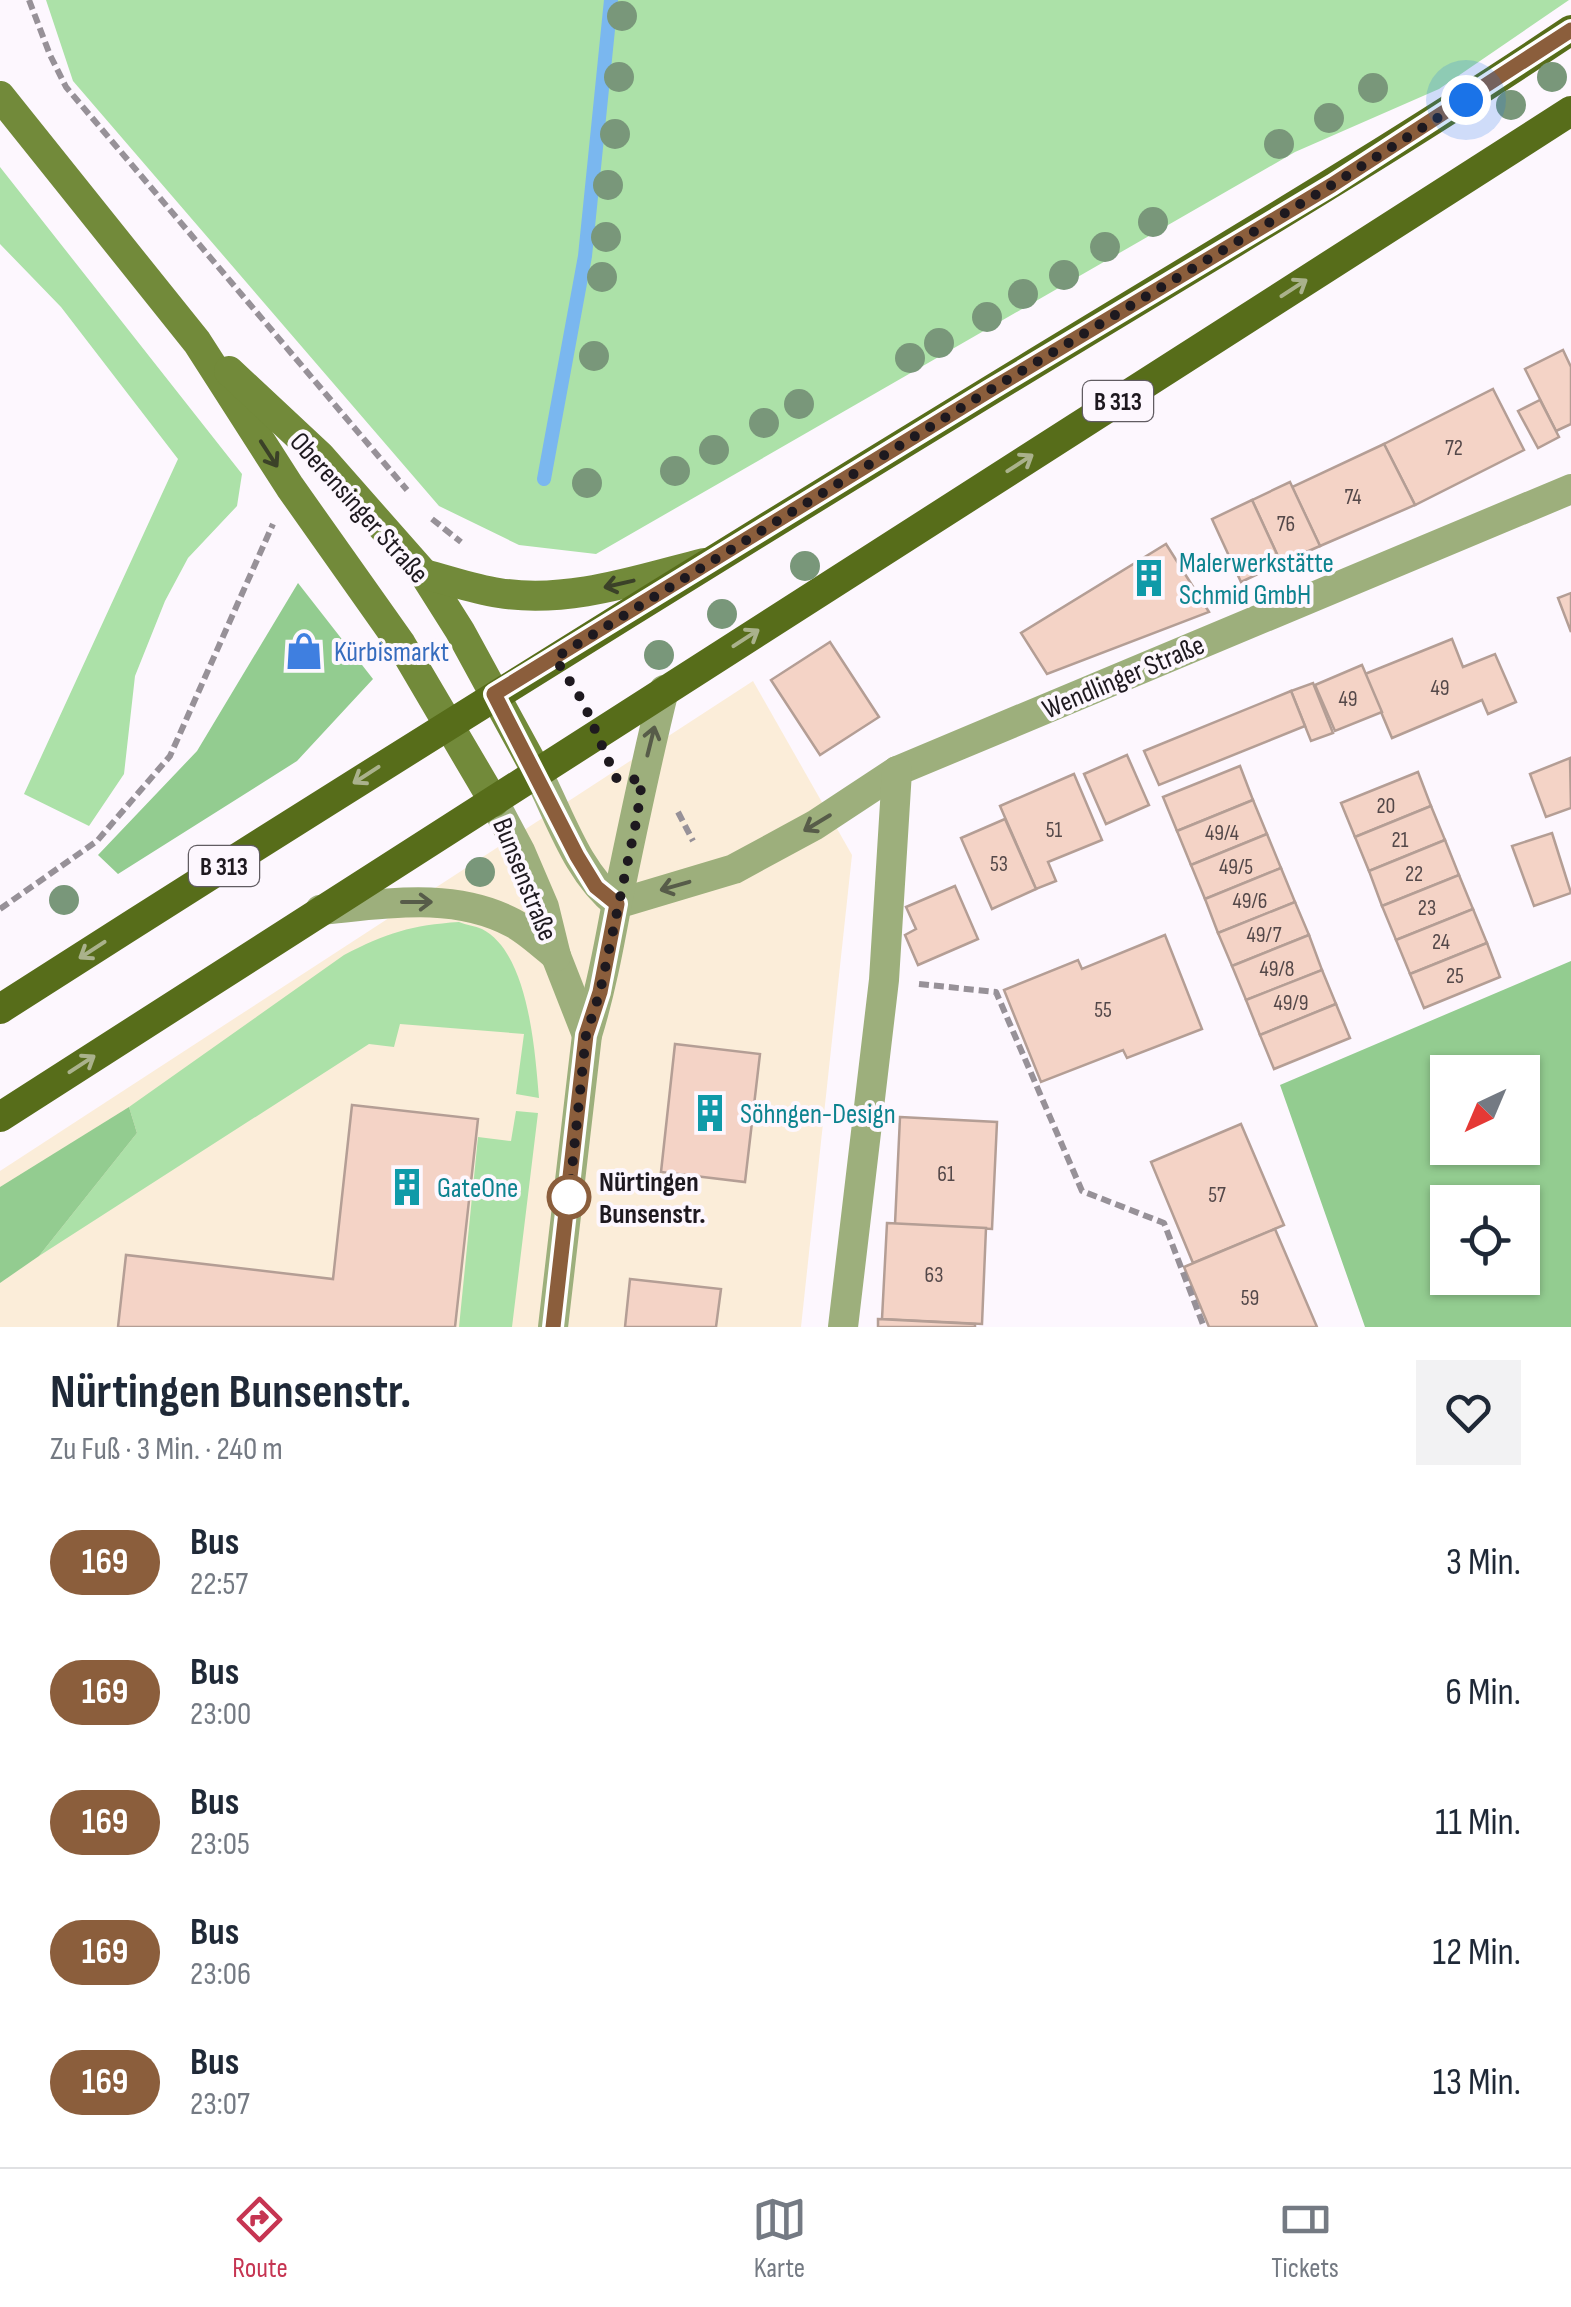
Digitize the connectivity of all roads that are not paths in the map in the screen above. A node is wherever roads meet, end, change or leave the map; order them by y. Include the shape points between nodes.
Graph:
1 (1571, 30) edge
2 (0, 96) edge
3 (1571, 111) edge
4 (197, 342) junction
5 (1571, 489) edge
6 (714, 560) junction
7 (424, 574) junction
8 (664, 690) junction
9 (494, 694) junction
10 (448, 723) junction
11 (896, 771) junction
12 (538, 774) junction
13 (494, 802) junction
14 (617, 904) junction
15 (320, 910) junction
16 (556, 956) junction
17 (0, 1009) edge
18 (586, 1035) junction
19 (0, 1117) edge
20 (553, 1327) edge
21 (842, 1327) edge

1 - 6 main road, B 313 via 1332,185
2 - 4 street, Oberensinger Straße
8 -> 3 main road, B 313
4 - 7 street, Oberensinger Straße via 320,456
4 -> 10 street, Oberensinger Straße
5 - 11 street, Wendlinger Straße
6 -> 7 street via 556,596 497,593
6 - 9 main road, B 313
7 - 9 street, Oberensinger Straße
8 - 12 main road, B 313
14 -> 8 street, Bunsenstraße
9 - 10 main road, B 313
9 - 12 street, Oberensinger Straße
10 - 13 street, Oberensinger Straße
10 -> 17 main road, B 313
11 -> 14 street, Wendlinger Straße via 734,869
11 - 21 street via 884,980
12 - 13 main road, B 313
12 - 14 street, Bunsenstraße via 586,872
13 - 15 main road, B 313
13 - 16 street, Bunsenstraße via 544,907
14 - 18 street, Bunsenstraße
15 -> 16 street, Bunsenstraße via 416,901 469,906 514,923
19 -> 15 main road, B 313
16 - 18 street, Bunsenstraße
18 - 20 street, Bunsenstraße

